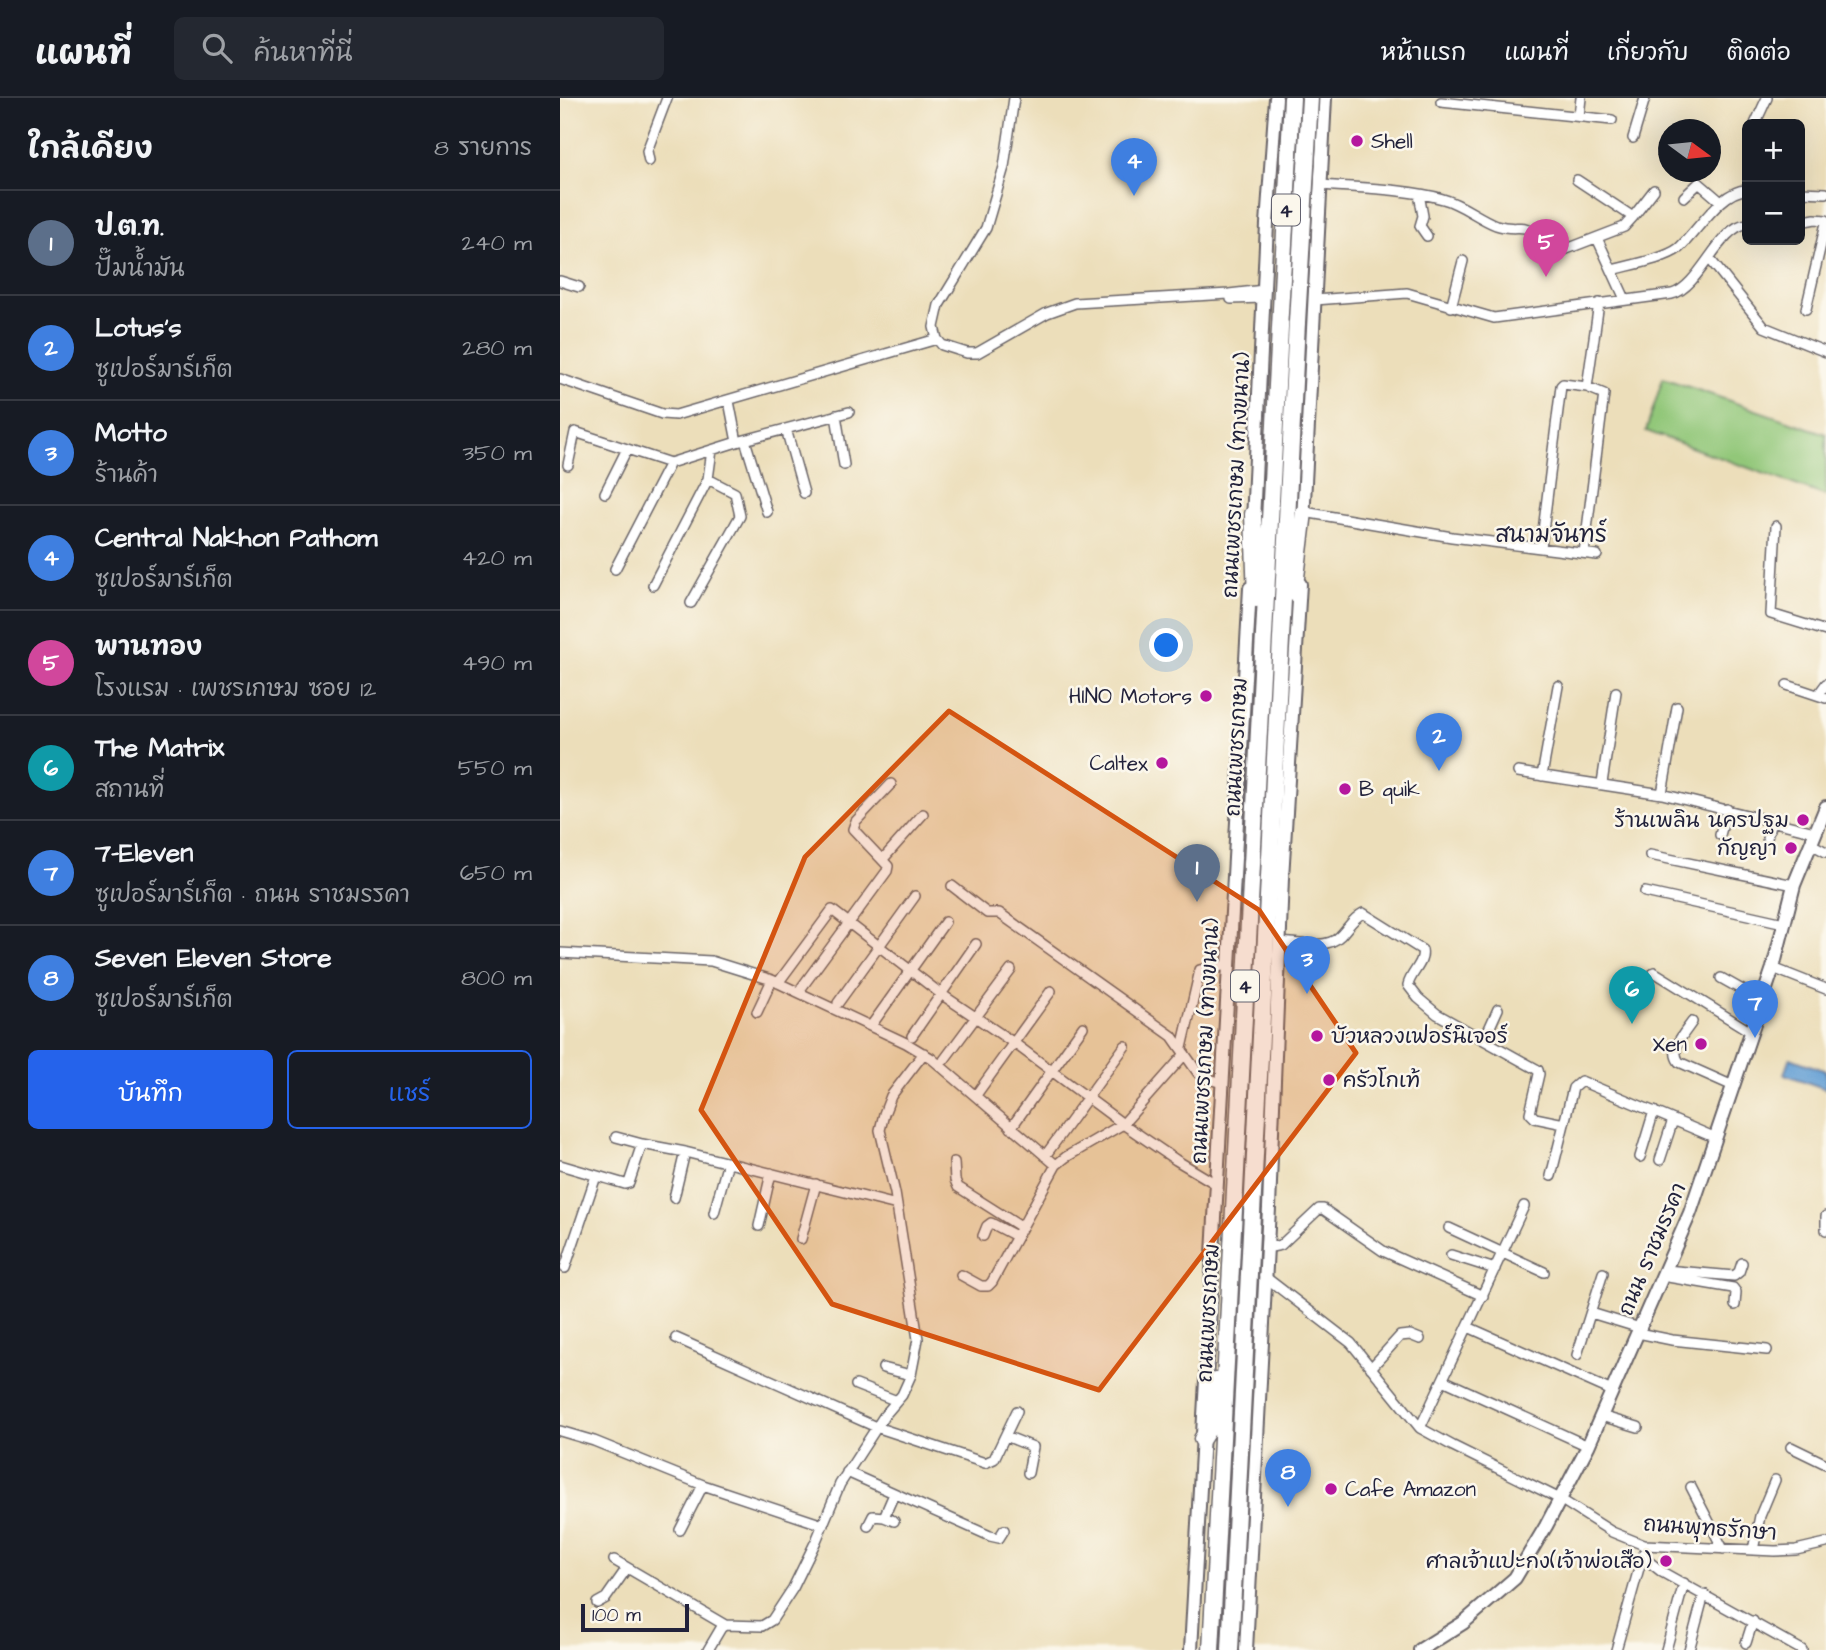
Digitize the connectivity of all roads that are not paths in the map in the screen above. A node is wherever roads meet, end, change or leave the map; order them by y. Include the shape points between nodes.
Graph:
1 (667, 98) edge
2 (1014, 98) edge
3 (1276, 98) edge
4 (1287, 98) edge
5 (1292, 98) edge
6 (1308, 98) edge
7 (1325, 98) edge
8 (1524, 98) edge
9 (1581, 98) edge
10 (1645, 98) edge
11 (1767, 98) edge
12 (1441, 102) dead end
13 (1522, 110) junction
14 (1579, 116) junction
15 (1757, 119) edge
16 (1612, 120) dead end
17 (1633, 138) dead end
18 (1322, 156) junction
19 (649, 161) dead end
20 (1272, 162) junction
21 (1577, 180) dead end
22 (1320, 185) junction
23 (1654, 190) dead end
24 (1742, 190) edge
25 (1805, 192) edge
26 (1826, 193) edge
27 (1419, 194) junction
28 (1684, 197) dead end
29 (1721, 202) junction
30 (1633, 217) junction
31 (1805, 221) edge
32 (1826, 222) edge
33 (1742, 225) edge
34 (1427, 236) dead end
35 (1597, 238) junction
36 (1709, 258) junction
37 (1463, 261) dead end
38 (1612, 270) junction
39 (560, 281) edge
40 (579, 287) dead end
41 (1264, 294) junction
42 (1625, 299) junction
43 (1315, 300) junction
44 (1599, 303) junction
45 (1451, 307) junction
46 (1806, 309) dead end
47 (937, 339) junction
48 (1826, 352) edge
49 (560, 379) edge
50 (1587, 387) junction
51 (729, 401) junction
52 (849, 412) dead end
53 (836, 415) junction
54 (786, 429) junction
55 (741, 441) junction
56 (627, 449) junction
57 (712, 450) junction
58 (670, 463) junction
59 (568, 465) dead end
60 (844, 465) dead end
61 (708, 479) junction
62 (605, 493) dead end
63 (804, 493) dead end
64 (767, 512) dead end
65 (1304, 512) junction
66 (1253, 514) junction
67 (1776, 526) dead end
68 (1541, 547) junction
69 (1584, 553) junction
70 (1597, 555) dead end
71 (615, 569) dead end
72 (653, 585) dead end
73 (691, 603) dead end
74 (1826, 631) edge
75 (1826, 684) edge
76 (1787, 685) dead end
77 (1558, 686) dead end
78 (1616, 692) dead end
79 (1822, 696) edge
80 (1677, 707) dead end
81 (1259, 709) junction
82 (1279, 710) junction
83 (1518, 772) dead end
84 (1542, 775) junction
85 (1602, 783) junction
86 (891, 784) dead end
87 (1662, 794) junction
88 (1826, 808) edge
89 (1727, 809) junction
90 (923, 814) dead end
91 (1771, 821) junction
92 (1720, 835) dead end
93 (1767, 838) dead end
94 (1813, 838) junction
95 (1826, 852) edge
96 (1650, 855) dead end
97 (883, 859) junction
98 (1794, 885) junction
99 (952, 886) dead end
100 (1645, 892) dead end
101 (915, 896) dead end
102 (945, 922) dead end
103 (1784, 923) junction
104 (848, 924) junction
105 (1280, 942) junction
106 (976, 944) dead end
107 (880, 947) junction
108 (560, 953) edge
109 (1228, 965) junction
110 (1773, 968) junction
111 (911, 969) junction
112 (1011, 970) dead end
113 (1654, 972) dead end
114 (1721, 978) dead end
115 (775, 982) junction
116 (802, 987) dead end
117 (1826, 989) edge
118 (1051, 991) dead end
119 (942, 994) junction
120 (1762, 1001) junction
121 (838, 1003) dead end
122 (1498, 1009) dead end
123 (757, 1012) dead end
124 (976, 1018) junction
125 (1692, 1022) dead end
126 (873, 1023) dead end
127 (1083, 1027) dead end
128 (1751, 1032) junction
129 (912, 1036) dead end
130 (1484, 1040) junction
131 (1014, 1043) junction
132 (1125, 1046) dead end
133 (1183, 1051) junction
134 (924, 1054) junction
135 (944, 1060) dead end
136 (1051, 1072) junction
137 (1222, 1083) junction
138 (1733, 1086) junction
139 (976, 1096) junction
140 (1087, 1097) junction
141 (1654, 1111) junction
142 (1673, 1121) junction
143 (1123, 1124) junction
144 (1564, 1124) junction
145 (1011, 1128) junction
146 (616, 1138) dead end
147 (1717, 1138) junction
148 (642, 1144) junction
149 (685, 1152) junction
150 (1045, 1156) junction
151 (1640, 1157) dead end
152 (1660, 1160) dead end
153 (728, 1162) junction
154 (954, 1162) dead end
155 (560, 1165) edge
156 (1056, 1166) junction
157 (771, 1173) junction
158 (596, 1176) junction
159 (1551, 1176) dead end
160 (816, 1184) junction
161 (1216, 1184) junction
162 (674, 1198) dead end
163 (897, 1205) junction
164 (1524, 1206) dead end
165 (714, 1213) dead end
166 (1826, 1216) edge
167 (759, 1226) dead end
168 (1021, 1227) junction
169 (1449, 1228) dead end
170 (1826, 1230) edge
171 (984, 1236) dead end
172 (1016, 1236) junction
173 (801, 1239) dead end
174 (1266, 1248) junction
175 (1503, 1252) junction
176 (1451, 1255) dead end
177 (1742, 1263) dead end
178 (565, 1268) dead end
179 (1495, 1269) junction
180 (1544, 1272) dead end
181 (1604, 1273) dead end
182 (1663, 1273) junction
183 (961, 1275) dead end
184 (1264, 1276) junction
185 (1483, 1296) junction
186 (1735, 1305) dead end
187 (1591, 1313) junction
188 (1229, 1318) junction
189 (1468, 1327) junction
190 (1639, 1331) junction
191 (676, 1339) dead end
192 (1420, 1339) dead end
193 (1767, 1350) dead end
194 (1577, 1355) dead end
195 (883, 1368) dead end
196 (1371, 1368) junction
197 (911, 1376) junction
198 (1443, 1380) junction
199 (856, 1385) dead end
200 (1612, 1391) junction
201 (897, 1401) junction
202 (1017, 1411) dead end
203 (1601, 1416) junction
204 (876, 1427) junction
205 (1638, 1427) dead end
206 (1420, 1428) junction
207 (560, 1431) edge
208 (1006, 1436) junction
209 (1202, 1439) junction
210 (1588, 1446) junction
211 (1791, 1447) dead end
212 (1826, 1464) edge
213 (847, 1472) junction
214 (1028, 1473) dead end
215 (1775, 1480) dead end
216 (703, 1485) junction
217 (1691, 1487) dead end
218 (894, 1494) junction
219 (1560, 1499) junction
220 (884, 1517) junction
221 (894, 1521) dead end
222 (823, 1525) junction
223 (868, 1525) dead end
224 (680, 1530) dead end
225 (1004, 1530) dead end
226 (1826, 1544) edge
227 (1644, 1545) junction
228 (1723, 1549) junction
229 (1754, 1550) junction
230 (1643, 1557) junction
231 (614, 1560) dead end
232 (627, 1568) junction
233 (1684, 1583) junction
234 (1704, 1594) junction
235 (597, 1603) dead end
236 (1752, 1621) junction
237 (725, 1625) junction
238 (1746, 1643) dead end
239 (1691, 1649) edge
240 (708, 1650) edge
241 (1191, 1650) edge
242 (1210, 1650) edge
243 (1230, 1650) edge
244 (1245, 1650) edge
245 (1420, 1650) edge
246 (1616, 1650) edge
247 (1666, 1650) edge
248 (1802, 1650) edge

1 - 19 street via 647,151
2 - 47 street via 991,215 939,305 934,327
3 - 20 main road, ถนนเพชรเกษม (ทางขนาน) / 4
4 - 20 main road
5 - 81 highway, ถนนเพชรเกษม / 4
6 - 18 main road via 1315,110
6 - 82 highway, ถนนเพชรเกษม / 4, bridge
7 - 18 main road, 4
8 - 13 street
9 - 14 street
10 - 17 street
11 - 15 street
12 - 13 street
13 - 14 street
14 - 16 street
18 - 22 main road, 4
20 - 41 main road, ถนนเพชรเกษม (ทางขนาน) / 4
21 - 30 street
22 - 27 street
22 - 43 main road, 4
23 - 30 street
24 - 29 street
25 - 26 street
27 - 34 street via 1420,226
27 - 35 street via 1454,203 1495,224 1530,231 1546,257
28 - 29 street via 1699,183
29 - 38 street via 1676,250
30 - 35 street via 1624,227
31 - 32 street
32 - 46 street
33 - 36 street
35 - 38 street
36 - 42 street via 1678,292
36 - 48 street via 1764,327
37 - 45 street
38 - 42 street
39 - 40 street
41 - 47 street via 1063,308 977,352 950,348
41 - 66 main road, ถนนเพชรเกษม (ทางขนาน) / 4
42 - 44 street
43 - 45 street via 1407,293
43 - 65 main road, 4
44 - 45 street via 1494,318
44 - 50 street
47 - 51 street
49 - 51 street via 670,415
50 - 68 street via 1561,386
50 - 69 street via 1604,394
51 - 55 street
52 - 53 street
53 - 54 street
53 - 60 street
54 - 55 street
54 - 63 street
55 - 57 street
55 - 64 street
56 - 58 street
56 - 59 street via 575,432
56 - 62 street
57 - 58 street
57 - 61 street
58 - 71 street
61 - 72 street
61 - 73 street via 735,493 740,516
65 - 68 street
65 - 82 highway
65 - 105 main road, 4
66 - 81 highway
66 - 109 main road, ถนนเพชรเกษม (ทางขนาน) / 4
67 - 74 street via 1771,614
68 - 69 street
69 - 70 street
75 - 79 street
76 - 79 street
77 - 84 street
78 - 85 street
80 - 87 street
81 - 188 highway, ถนนเพชรเกษม / 4
82 - 243 highway, ถนนเพชรเกษม / 4
83 - 84 street
84 - 85 street
85 - 87 street
86 - 97 street via 853,829
87 - 89 street
88 - 94 main road, ถนน ราชมรรคา
89 - 91 street
89 - 92 street
90 - 97 street
91 - 93 street
91 - 94 street
94 - 95 street
94 - 98 main road, ถนน ราชมรรคา
96 - 98 street
97 - 104 street via 887,871
98 - 103 main road, ถนน ราชมรรคา
99 - 133 street via 987,912 999,913 1172,1036
100 - 103 street
101 - 107 street
102 - 111 street
103 - 110 main road, ถนน ราชมรรคา
104 - 107 street
104 - 115 street via 830,910
104 - 116 street
105 - 130 street via 1329,943 1363,913 1422,950 1423,958 1409,979 1418,998
105 - 174 main road, 4
106 - 119 street
107 - 111 street
107 - 121 street
108 - 115 street via 710,961
109 - 133 street via 1200,970
109 - 137 main road, ถนนเพชรเกษม (ทางขนาน) / 4
110 - 117 street
110 - 120 main road, ถนน ราชมรรคา
111 - 119 street
111 - 126 street
112 - 124 street
113 - 128 street
114 - 120 street
115 - 123 street
115 - 134 street
118 - 131 street
119 - 124 street
119 - 129 street
120 - 128 main road, ถนน ราชมรรคา
122 - 130 street
124 - 131 street
124 - 135 street
125 - 138 street via 1675,1056
127 - 136 street
128 - 138 main road, ถนน ราชมรรคา
130 - 144 street via 1538,1070 1531,1115
131 - 136 street
131 - 139 street
132 - 140 street
133 - 137 street via 1198,1073
133 - 143 street
134 - 139 street
134 - 163 street via 891,1096 880,1130
136 - 140 street
136 - 145 street
137 - 161 main road, ถนนเพชรเกษม (ทางขนาน) / 4
138 - 147 main road, ถนน ราชมรรคา
139 - 145 street
140 - 143 street
140 - 150 street
141 - 142 street
141 - 144 street via 1581,1081 1573,1088
141 - 151 street
142 - 147 street
142 - 152 street
143 - 156 street
143 - 161 street
144 - 159 street
145 - 150 street
146 - 148 street
147 - 182 main road, ถนน ราชมรรคา
148 - 149 street
148 - 158 street via 629,1182
149 - 153 street
149 - 162 street
150 - 156 street
153 - 157 street
153 - 165 street
154 - 168 street via 958,1187
155 - 158 street
156 - 168 street
157 - 160 street
157 - 167 street
158 - 178 street
160 - 163 street
160 - 173 street
161 - 209 main road, ถนนเพชรเกษม (ทางขนาน) / 4
163 - 197 street via 918,1339
164 - 175 street
166 - 170 street
168 - 172 street
169 - 175 street
171 - 172 street via 991,1223
172 - 183 street via 988,1286
174 - 184 main road, 4
174 - 185 street via 1279,1247 1322,1209 1383,1251
175 - 179 street
175 - 180 street
176 - 179 street
177 - 182 street via 1734,1276
179 - 185 street
181 - 187 street
182 - 186 street via 1733,1288
182 - 190 main road, ถนน ราชมรรคา
184 - 196 street via 1351,1343
184 - 244 main road, 4
185 - 189 street
187 - 190 street
187 - 194 street
188 - 209 highway via 1223,1324 1209,1428
188 - 242 highway, ถนนเพชรเกษม / 4
189 - 198 street
189 - 200 street
190 - 193 street via 1672,1340
190 - 200 main road, ถนน ราชมรรคา
191 - 204 street
192 - 196 street via 1400,1336
195 - 197 street
196 - 206 street
197 - 201 street
198 - 206 street
198 - 210 street
199 - 201 street
200 - 203 main road, ถนน ราชมรรคา
201 - 204 street
202 - 208 street
203 - 205 street
203 - 210 main road, ถนน ราชมรรคา
204 - 208 street via 986,1463 994,1459
204 - 213 street
206 - 219 street, ถนนพุทธรักษา
207 - 216 street
208 - 214 street via 1034,1447
209 - 241 main road, ถนนเพชรเกษม (ทางขนาน) / 4
210 - 219 main road, ถนน ราชมรรคา
211 - 212 street
213 - 218 street
213 - 222 street
215 - 229 street via 1760,1516
216 - 222 street
216 - 224 street
217 - 228 street
218 - 220 street
218 - 225 street via 994,1538
219 - 227 street, ถนนพุทธรักษา via 1612,1532
219 - 245 main road, ถนน ราชมรรคา via 1515,1578 1463,1623
220 - 221 street
220 - 223 street via 873,1516
222 - 237 street via 793,1588 768,1624
226 - 229 street, ถนนพุทธรักษา
227 - 228 street, ถนนพุทธรักษา
227 - 230 street
228 - 229 street, ถนนพุทธรักษา
230 - 233 street
230 - 246 street
231 - 232 street
232 - 235 street via 606,1598
232 - 237 street
233 - 234 street
233 - 247 street
234 - 236 street
234 - 239 street
236 - 238 street
236 - 248 street
237 - 240 street

